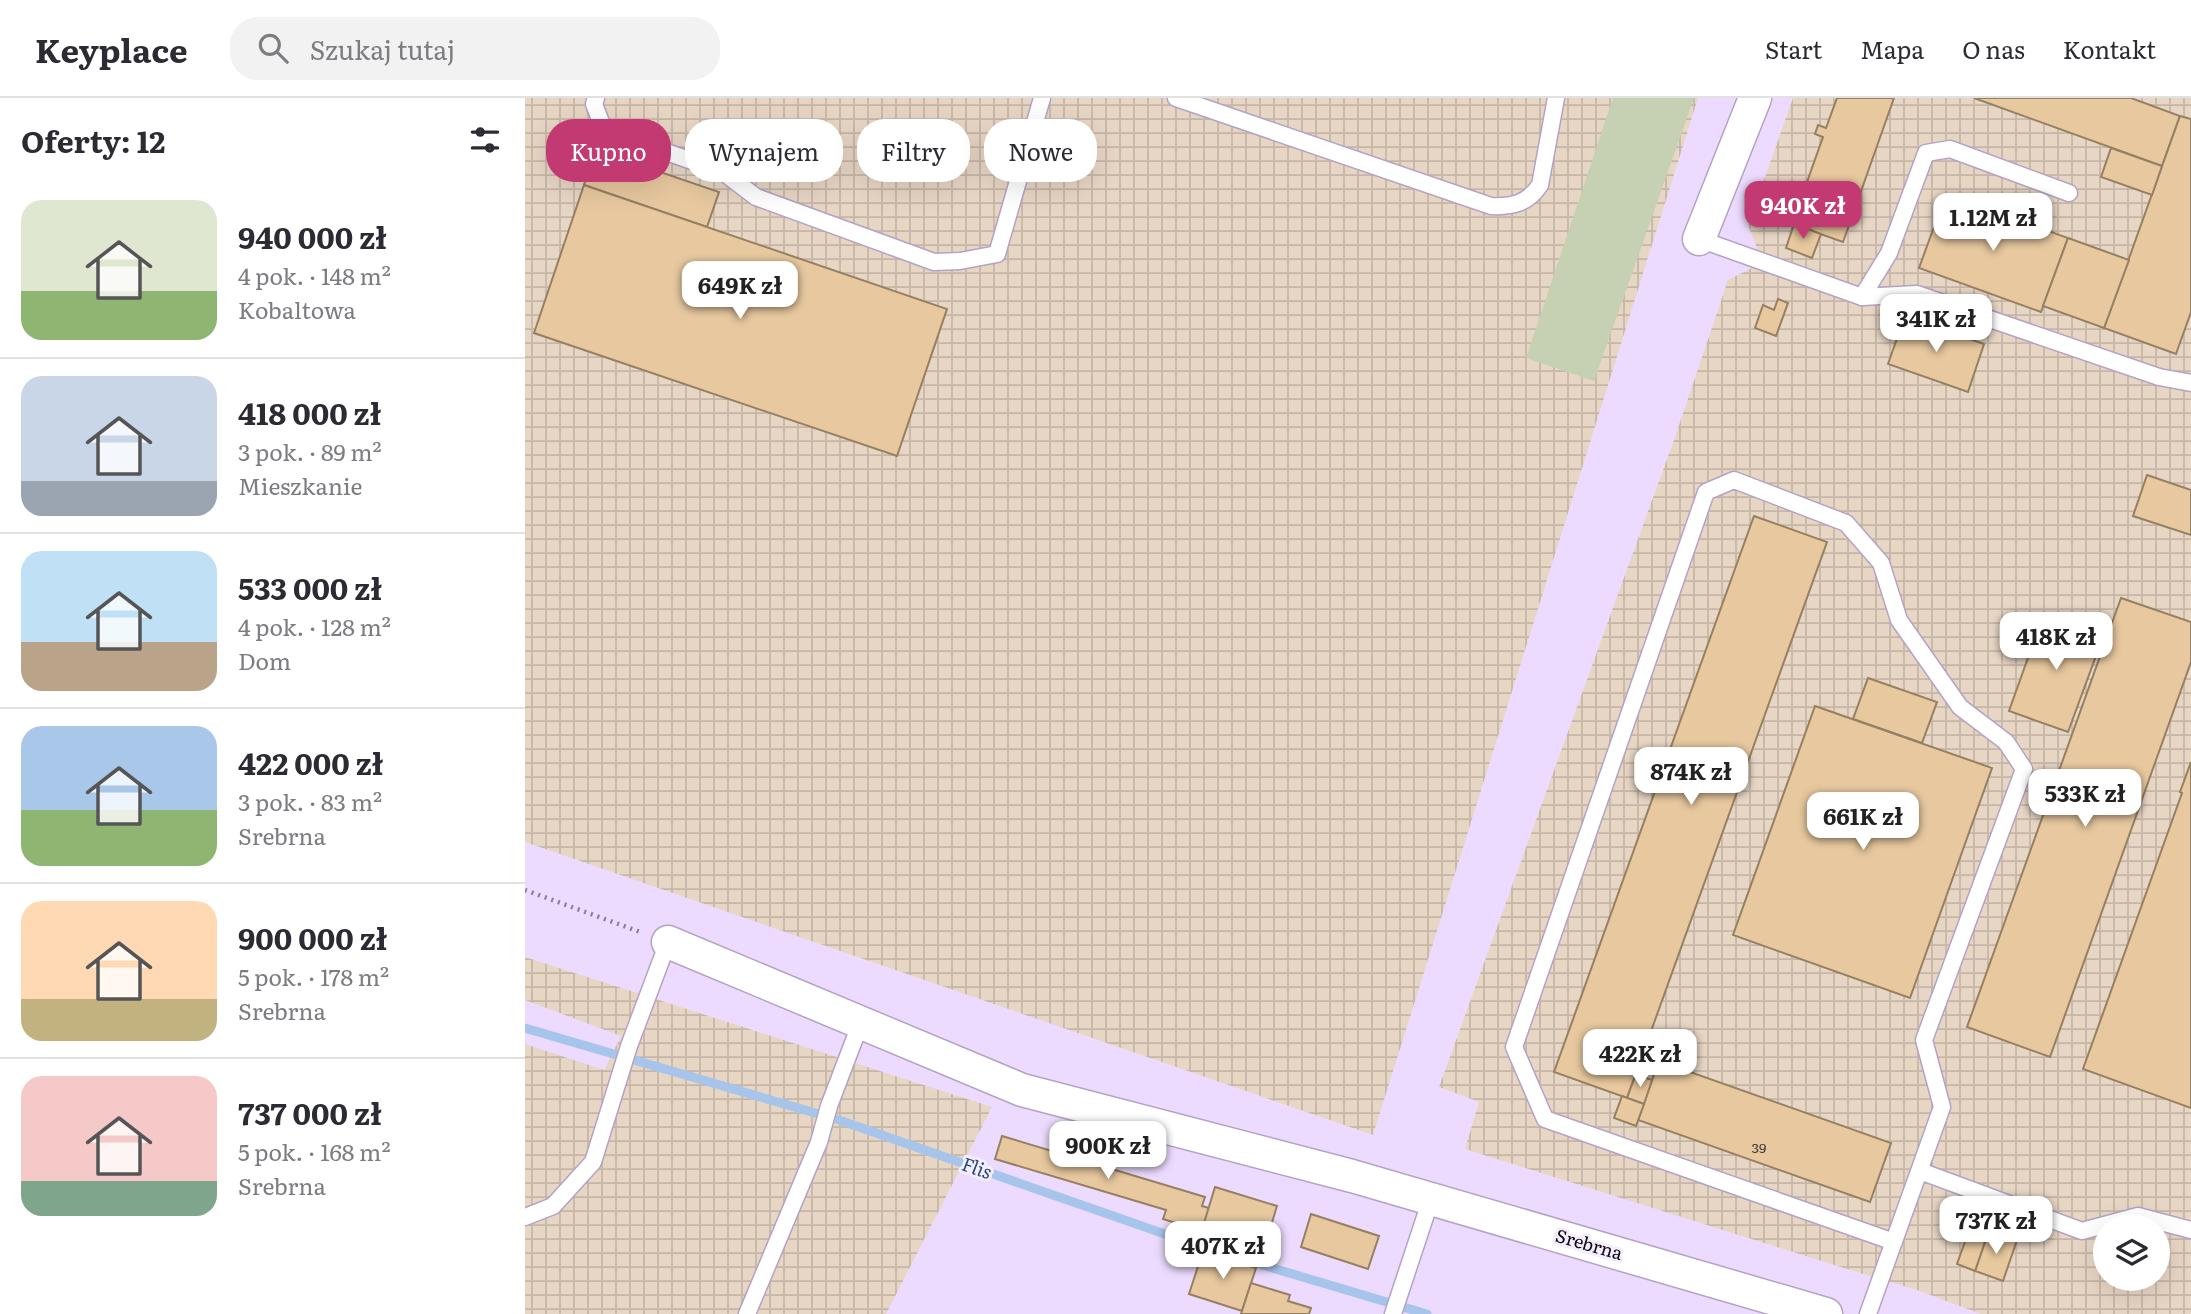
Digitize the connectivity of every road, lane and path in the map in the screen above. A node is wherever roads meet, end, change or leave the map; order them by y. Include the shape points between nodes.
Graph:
1 (596, 98) edge
2 (1042, 98) edge
3 (1176, 98) edge
4 (1556, 98) edge
5 (1755, 98) edge
6 (2070, 193) dead end
7 (1699, 239) joint
8 (1863, 298) junction
9 (2191, 383) edge
10 (525, 890) edge
11 (668, 942) junction
12 (862, 1022) junction
13 (1920, 1171) junction
14 (1431, 1199) junction
15 (525, 1217) edge
16 (2191, 1230) edge
17 (1894, 1242) junction
18 (747, 1314) edge
19 (1393, 1314) edge
20 (1826, 1314) edge
21 (1868, 1314) edge

1 - 2 lane via 604,130 723,172 756,197 934,262 997,254
3 - 4 lane via 1491,206 1532,197 1540,185
5 - 7 street
6 - 8 lane via 1950,149 1926,153 1889,253
7 - 8 lane
8 - 9 lane via 1917,294 2159,377
10 - 11 path
11 - 12 street, Srebrna
11 - 15 lane via 593,1162 552,1206
12 - 14 street, Srebrna via 1022,1090
12 - 18 lane
13 - 16 lane via 2082,1231 2138,1216
13 - 17 lane
13 - 17 lane via 1943,1107 1924,1040 2024,769 2006,742 1961,707 1899,620 1881,563 1846,523 1734,480 1706,492 1514,1046 1545,1119
14 - 19 lane
14 - 20 street, Srebrna
17 - 21 lane

